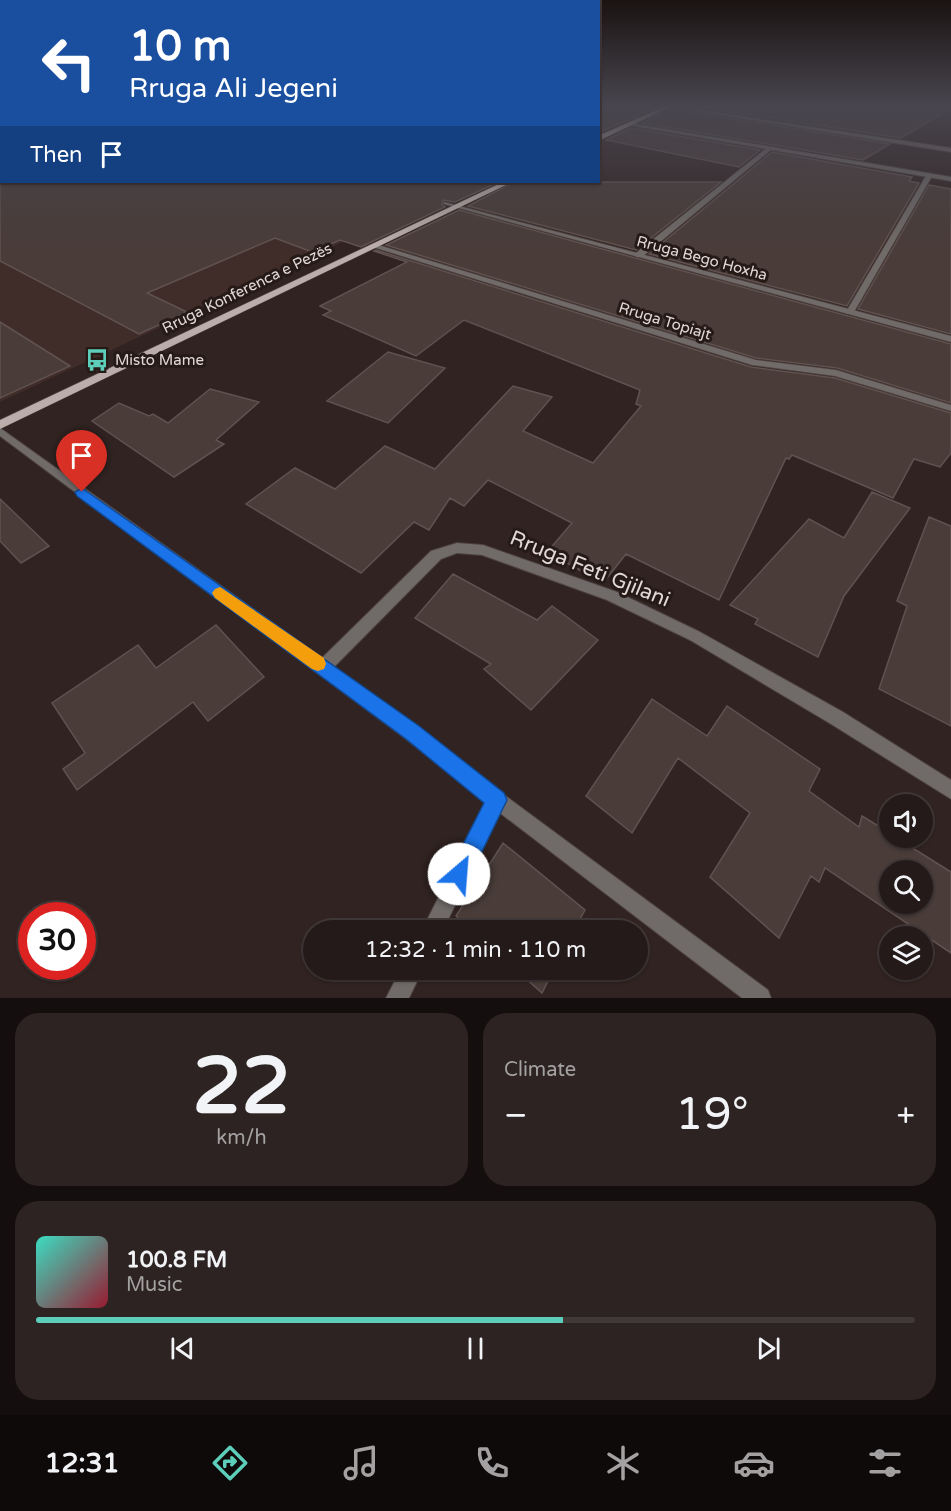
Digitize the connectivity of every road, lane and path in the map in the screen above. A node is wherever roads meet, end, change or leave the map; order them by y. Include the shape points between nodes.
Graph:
1 (767, 151) edge
2 (785, 151) edge
3 (930, 176) junction
4 (951, 179) edge
5 (491, 183) edge
6 (506, 183) edge
7 (451, 205) junction
8 (375, 246) junction
9 (639, 255) junction
10 (850, 312) junction
11 (951, 339) edge
12 (951, 408) edge
13 (0, 415) edge
14 (0, 425) edge
15 (0, 431) edge
16 (323, 667) junction
17 (951, 790) edge
18 (497, 800) junction
19 (437, 920) edge
20 (407, 980) edge
21 (399, 997) edge
22 (760, 998) edge

1 - 9 street
2 - 3 street
3 - 4 street
3 - 10 street
5 - 7 main road, Rruga Konferenca e Pezës
6 - 7 main road, Rruga Konferenca e Pezës
7 - 8 main road, Rruga Konferenca e Pezës
7 - 9 street, Rruga Bego Hoxha
7 - 13 main road, Rruga Konferenca e Pezës
8 - 12 street, Rruga Topiajt via 755,363 836,374
8 - 14 main road, Rruga Konferenca e Pezës
9 - 10 street, Rruga Bego Hoxha
10 - 11 street, Rruga Bego Hoxha
15 - 16 street
16 - 17 street, Rruga Feti Gjilani via 436,555 456,548 483,550 612,596 695,636
16 - 18 street
18 - 19 street
18 - 22 street
20 - 21 street

